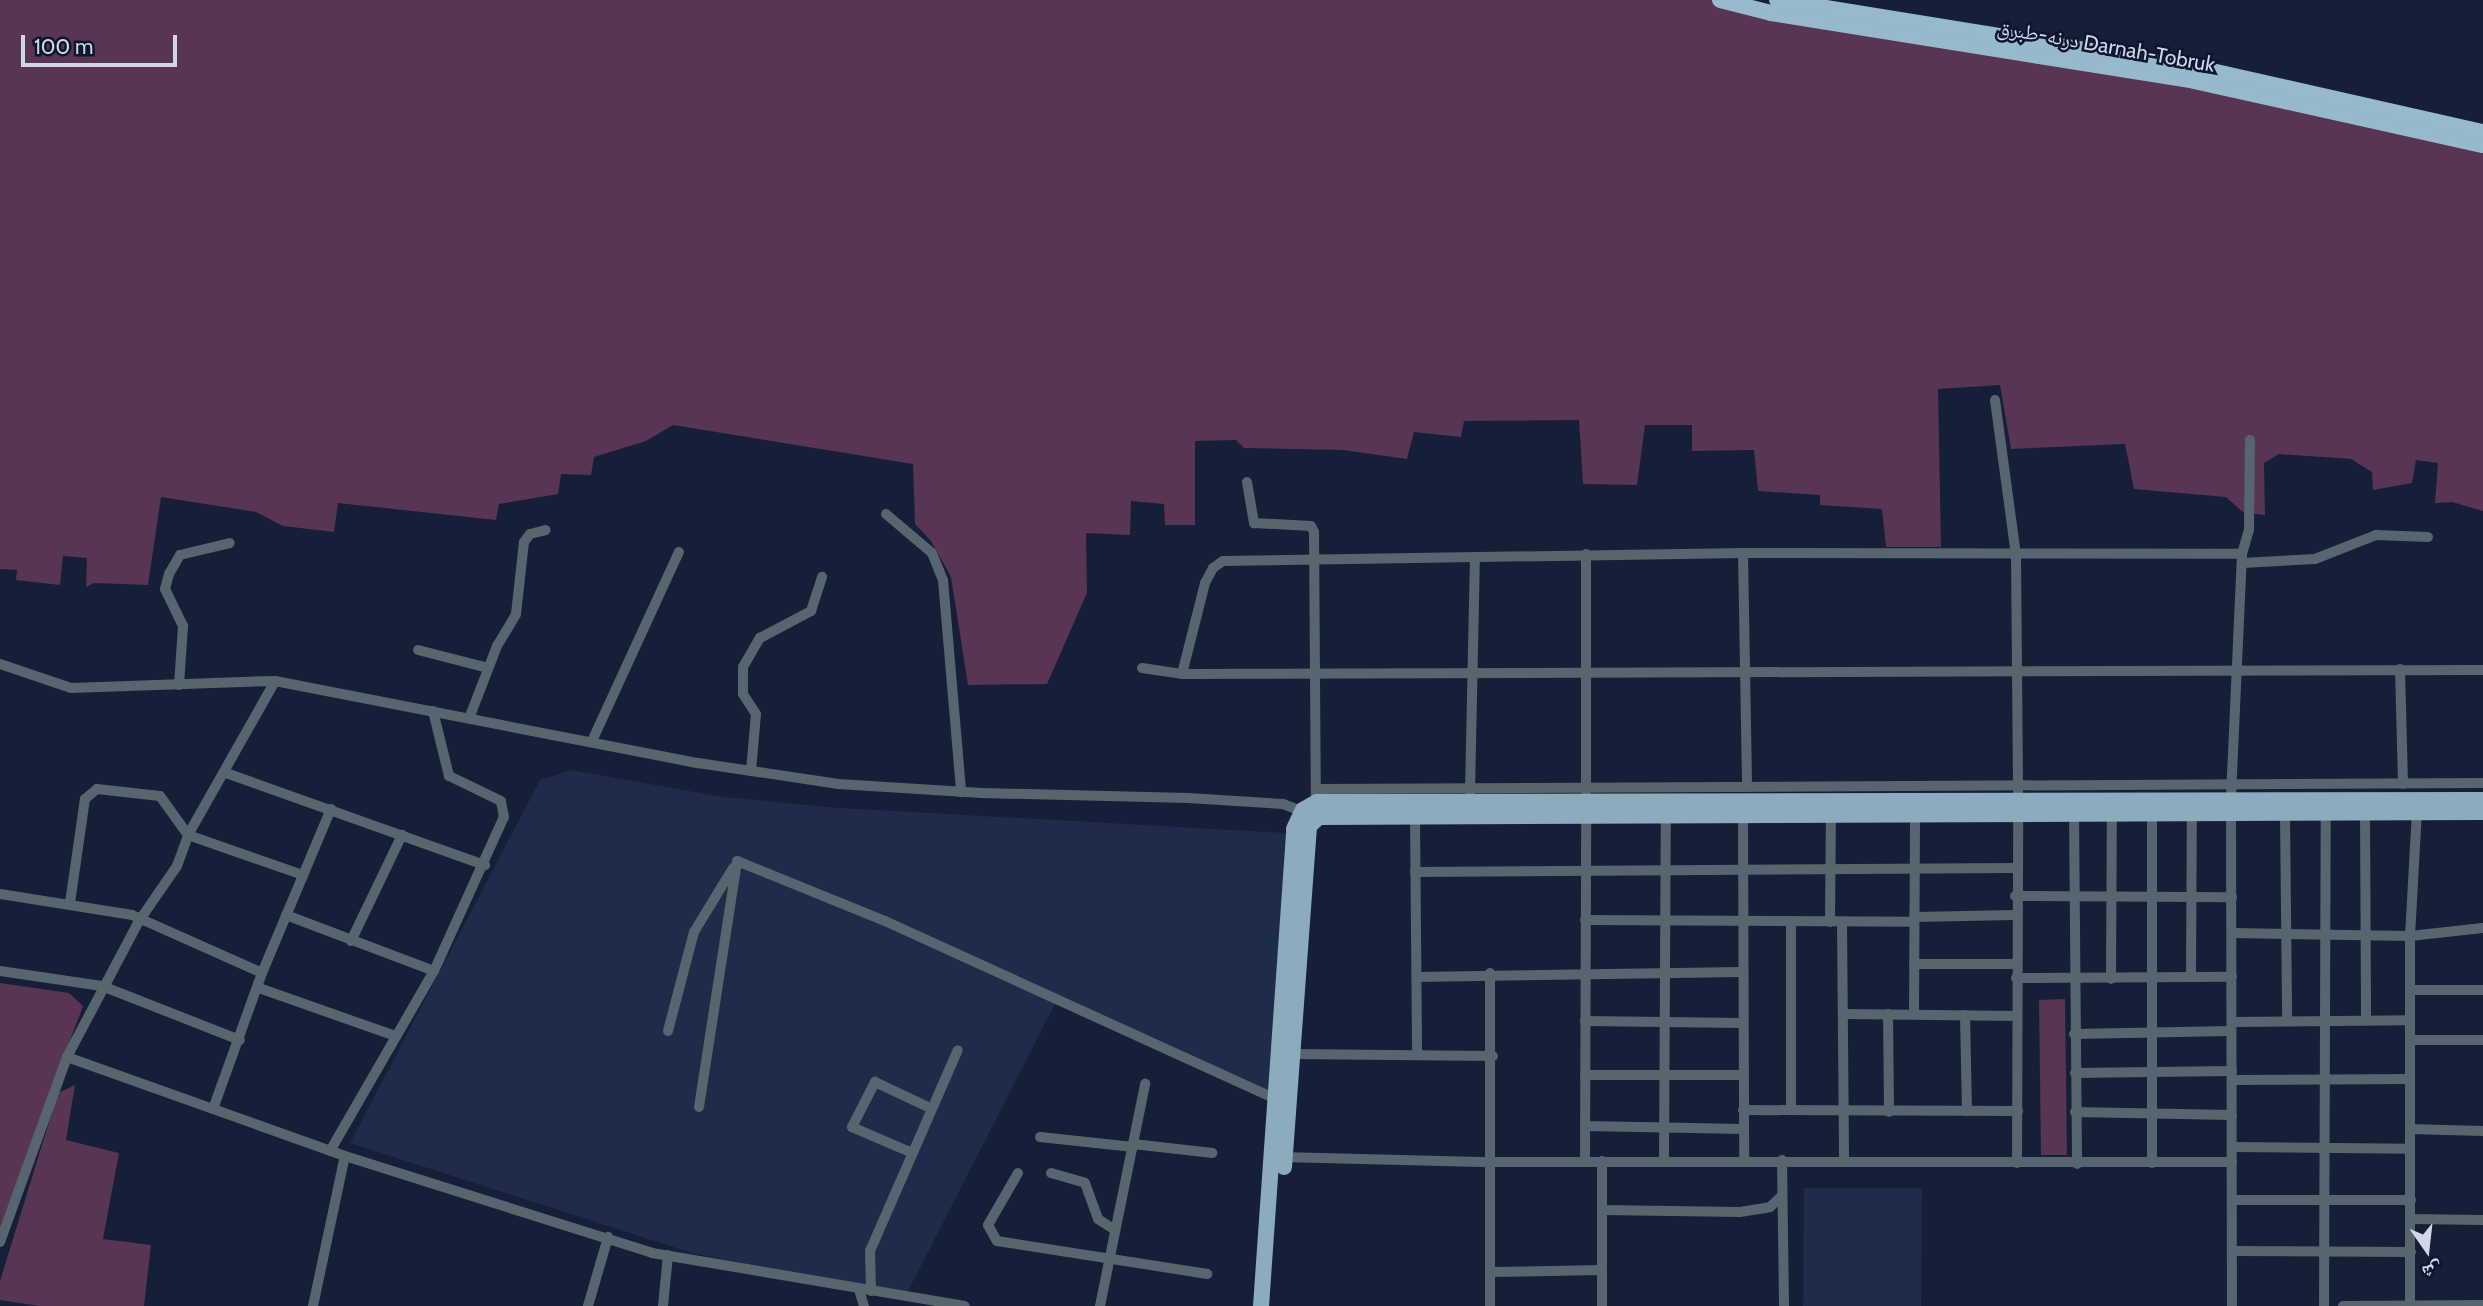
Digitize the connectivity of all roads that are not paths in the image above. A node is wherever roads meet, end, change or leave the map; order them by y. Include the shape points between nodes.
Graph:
1 (1720, 0) edge
2 (1777, 0) edge
3 (2483, 132) edge
4 (2483, 145) edge
5 (1995, 400) dead end
6 (2250, 440) dead end
7 (1247, 482) dead end
8 (886, 514) dead end
9 (546, 530) dead end
10 (2428, 537) dead end
11 (230, 543) dead end
12 (679, 552) dead end
13 (1743, 553) junction
14 (1586, 554) junction
15 (2015, 556) junction
16 (1475, 558) junction
17 (2242, 558) junction
18 (1316, 559) junction
19 (822, 577) dead end
20 (418, 650) dead end
21 (0, 664) edge
22 (488, 668) junction
23 (1142, 668) dead end
24 (2016, 669) junction
25 (2400, 669) junction
26 (1742, 670) junction
27 (2483, 670) edge
28 (2234, 671) junction
29 (1315, 672) junction
30 (1469, 672) junction
31 (1583, 672) junction
32 (1182, 674) junction
33 (275, 681) junction
34 (179, 685) junction
35 (433, 711) junction
36 (470, 716) junction
37 (592, 741) junction
38 (751, 771) junction
39 (226, 773) junction
40 (2483, 783) edge
41 (2403, 784) junction
42 (1747, 787) junction
43 (961, 792) junction
44 (1470, 795) junction
45 (2018, 800) junction
46 (2232, 800) junction
47 (2483, 800) edge
48 (1586, 801) junction
49 (1314, 807) junction
50 (2417, 807) junction
51 (331, 809) junction
52 (2152, 811) junction
53 (2192, 811) junction
54 (2483, 812) edge
55 (2074, 813) junction
56 (2326, 813) junction
57 (2365, 813) junction
58 (1915, 814) junction
59 (2112, 814) junction
60 (2285, 814) junction
61 (1666, 815) junction
62 (1743, 815) junction
63 (1830, 815) junction
64 (1415, 816) junction
65 (188, 835) junction
66 (402, 835) junction
67 (737, 861) junction
68 (485, 865) junction
69 (2014, 868) junction
70 (1914, 869) junction
71 (1585, 871) junction
72 (1831, 871) junction
73 (1415, 872) junction
74 (1743, 872) junction
75 (1663, 873) junction
76 (303, 875) junction
77 (0, 894) edge
78 (2015, 896) junction
79 (2151, 896) junction
80 (2190, 896) junction
81 (2073, 897) junction
82 (2112, 897) junction
83 (2232, 897) junction
84 (70, 903) junction
85 (286, 915) junction
86 (2015, 915) junction
87 (142, 918) junction
88 (1585, 920) junction
89 (1914, 920) junction
90 (1791, 922) junction
91 (1830, 922) junction
92 (1842, 922) junction
93 (1664, 923) junction
94 (1743, 923) junction
95 (2483, 928) edge
96 (2232, 933) junction
97 (2285, 934) junction
98 (2325, 934) junction
99 (2365, 935) junction
100 (2410, 936) junction
101 (351, 941) junction
102 (1914, 964) junction
103 (2016, 964) junction
104 (0, 971) edge
105 (434, 971) junction
106 (1585, 971) junction
107 (1665, 971) junction
108 (1742, 972) junction
109 (262, 973) junction
110 (1490, 973) junction
111 (1417, 977) junction
112 (2191, 977) junction
113 (2016, 978) junction
114 (2073, 978) junction
115 (2153, 978) junction
116 (2232, 978) junction
117 (2111, 979) junction
118 (103, 986) junction
119 (260, 988) junction
120 (2410, 990) junction
121 (2483, 990) edge
122 (1845, 1014) junction
123 (1888, 1014) junction
124 (1914, 1014) junction
125 (1965, 1015) junction
126 (2017, 1016) junction
127 (2326, 1020) junction
128 (2366, 1020) junction
129 (2410, 1020) junction
130 (1585, 1021) junction
131 (2287, 1021) junction
132 (1666, 1023) junction
133 (1742, 1023) junction
134 (2232, 1027) junction
135 (668, 1031) dead end
136 (2074, 1034) junction
137 (2149, 1034) junction
138 (395, 1036) junction
139 (240, 1040) junction
140 (2410, 1040) junction
141 (2483, 1040) edge
142 (958, 1050) dead end
143 (1292, 1054) junction
144 (1417, 1055) junction
145 (1493, 1056) junction
146 (66, 1057) junction
147 (2075, 1073) junction
148 (2150, 1073) junction
149 (1586, 1075) junction
150 (1743, 1075) junction
151 (2232, 1075) junction
152 (1666, 1076) junction
153 (2324, 1079) junction
154 (2410, 1079) junction
155 (1145, 1084) dead end
156 (1282, 1102) junction
157 (699, 1107) dead end
158 (930, 1108) junction
159 (213, 1109) junction
160 (1743, 1110) junction
161 (1791, 1110) junction
162 (1889, 1111) junction
163 (1967, 1111) junction
164 (2018, 1111) junction
165 (1845, 1112) junction
166 (2076, 1112) junction
167 (2151, 1113) junction
168 (2232, 1115) junction
169 (1586, 1126) junction
170 (1665, 1127) junction
171 (1744, 1129) junction
172 (2410, 1129) junction
173 (2483, 1131) edge
174 (1040, 1137) dead end
175 (1133, 1145) junction
176 (2232, 1147) junction
177 (2325, 1148) junction
178 (2410, 1149) junction
179 (330, 1150) junction
180 (910, 1152) junction
181 (1212, 1153) dead end
182 (345, 1156) junction
183 (1279, 1158) junction
184 (1664, 1160) junction
185 (1744, 1160) junction
186 (1782, 1160) junction
187 (1586, 1161) junction
188 (1602, 1161) junction
189 (1844, 1161) junction
190 (1491, 1162) junction
191 (2232, 1162) junction
192 (2017, 1163) junction
193 (2152, 1163) junction
194 (2077, 1164) junction
195 (1018, 1173) dead end
196 (1051, 1173) dead end
197 (1782, 1196) junction
198 (2326, 1199) junction
199 (2232, 1200) junction
200 (2410, 1200) junction
201 (1602, 1210) junction
202 (2410, 1219) junction
203 (2483, 1220) edge
204 (1115, 1230) junction
205 (608, 1237) junction
206 (0, 1242) edge
207 (2232, 1251) junction
208 (2325, 1252) junction
209 (2411, 1252) junction
210 (668, 1255) junction
211 (1109, 1259) junction
212 (1602, 1270) junction
213 (1490, 1272) junction
214 (1208, 1274) dead end
215 (859, 1289) junction
216 (871, 1291) junction
217 (2483, 1305) edge
218 (313, 1306) edge
219 (588, 1306) edge
220 (663, 1306) edge
221 (864, 1306) edge
222 (965, 1306) edge
223 (1100, 1306) edge
224 (1261, 1306) edge
225 (1271, 1306) edge
226 (1490, 1306) edge
227 (1602, 1306) edge
228 (1784, 1306) edge
229 (2232, 1306) edge
230 (2324, 1306) edge
231 (2343, 1306) edge
232 (2410, 1306) edge

1 - 4 highway, درنه-طبرق Darnah-Tobruk via 1771,13 2194,81
2 - 3 highway, درنه-طبرق Darnah-Tobruk via 2203,69
5 - 15 street
6 - 17 street via 2249,530
7 - 18 street via 1254,523 1311,526
8 - 43 street via 932,553 943,580
9 - 22 street via 530,534 524,542 516,614
10 - 17 street via 2376,535 2315,559
11 - 34 street via 180,555 169,574 165,589 183,626
12 - 37 street
13 - 14 street
13 - 15 street
13 - 26 street
14 - 16 street
14 - 31 street
15 - 17 street
15 - 24 street
16 - 18 street
16 - 30 street
17 - 28 street
18 - 29 street
18 - 32 street via 1223,561 1213,568
19 - 38 street via 811,611 761,638 743,667 743,694 756,715
20 - 22 street
21 - 34 street via 71,688
22 - 36 street
23 - 32 street
24 - 26 street
24 - 28 street
24 - 45 street
25 - 27 street
25 - 28 street
25 - 41 street
26 - 31 street
26 - 42 street
28 - 46 street
29 - 30 street
29 - 32 street
29 - 49 street
30 - 31 street
30 - 44 street
31 - 48 street
33 - 34 street
33 - 35 street
33 - 39 street
35 - 36 street
35 - 68 street via 449,776 501,801 505,808
36 - 37 street
37 - 38 street
38 - 43 street via 838,784
39 - 51 street
39 - 65 street
40 - 41 street
41 - 46 street
42 - 45 street
42 - 48 street
43 - 49 street via 1188,798
44 - 48 main road
44 - 49 main road
45 - 46 main road
45 - 48 main road
45 - 55 main road
45 - 58 main road
45 - 69 street
46 - 50 main road
46 - 53 main road
46 - 60 main road
46 - 83 street
47 - 50 main road
48 - 61 main road
48 - 64 main road
48 - 71 street
49 - 64 main road
49 - 143 main road
49 - 156 main road via 1294,829
50 - 54 main road
50 - 57 main road
50 - 100 street
51 - 66 street
51 - 76 street
52 - 53 main road
52 - 59 main road
52 - 79 street
53 - 80 street
55 - 59 main road
55 - 81 street
56 - 57 main road
56 - 60 main road
56 - 98 street
57 - 99 street
58 - 63 main road
58 - 70 street
59 - 82 street
60 - 97 street
61 - 62 main road
61 - 75 street
62 - 63 main road
62 - 74 street
63 - 72 street
64 - 73 street
65 - 76 street
65 - 84 street via 160,796 97,789 90,793 85,799
65 - 87 street via 177,866
66 - 68 street
66 - 101 street
67 - 135 street via 694,932
67 - 156 street via 885,921
67 - 157 street
68 - 105 street
69 - 70 street
69 - 78 street
70 - 72 street
70 - 89 street
71 - 73 street
71 - 75 street
71 - 88 street
72 - 74 street
72 - 91 street
73 - 111 street
74 - 75 street
74 - 94 street
75 - 93 street
76 - 85 street
77 - 84 street
78 - 81 street
78 - 86 street
79 - 80 street
79 - 82 street
79 - 115 street
80 - 83 street
80 - 112 street
81 - 82 street
81 - 114 street
82 - 117 street
83 - 96 street
84 - 87 street
85 - 101 street
85 - 109 street
86 - 89 street
86 - 103 street
87 - 109 street
87 - 118 street
88 - 93 street
88 - 106 street
89 - 92 street
89 - 102 street
90 - 91 street
90 - 94 street
90 - 161 street
91 - 92 street
92 - 122 street
93 - 94 street
93 - 107 street
94 - 108 street
95 - 100 street
96 - 97 street
96 - 116 street
97 - 98 street
97 - 131 street
98 - 99 street
98 - 127 street
99 - 100 street
99 - 128 street
100 - 120 street
101 - 105 street
102 - 103 street
102 - 124 street
103 - 113 street
104 - 118 street
105 - 138 street
106 - 107 street
106 - 110 street
106 - 130 street
107 - 108 street
107 - 132 street
108 - 133 street
109 - 119 street
110 - 111 street
110 - 145 street
111 - 144 street
112 - 115 street
112 - 116 street
113 - 114 street
113 - 126 street
114 - 117 street
114 - 136 street
115 - 117 street
115 - 137 street
116 - 134 street
118 - 139 street
118 - 146 street
119 - 138 street
119 - 139 street
120 - 121 street
120 - 129 street
122 - 123 street
122 - 165 street
123 - 124 street
123 - 162 street
124 - 125 street
125 - 126 street
125 - 163 street
126 - 164 street
127 - 128 street
127 - 131 street
127 - 153 street
128 - 129 street
129 - 140 street
130 - 132 street
130 - 149 street
131 - 134 street
132 - 133 street
132 - 152 street
133 - 150 street
134 - 137 street
134 - 151 street
136 - 137 street
136 - 147 street
137 - 148 street
138 - 179 street
139 - 159 street
140 - 141 street
140 - 154 street
142 - 158 street
143 - 144 street
143 - 156 main road
144 - 145 street
145 - 190 street
146 - 159 street
146 - 206 street
147 - 148 street
147 - 166 street
148 - 151 street
148 - 167 street
149 - 152 street
149 - 169 street
150 - 152 street
150 - 160 street
151 - 153 street
151 - 168 street
152 - 170 street
153 - 154 street
153 - 177 street
154 - 172 street
155 - 175 street
156 - 183 main road
158 - 180 street
158 - 180 street via 875,1082 852,1127
159 - 179 street
160 - 161 street
160 - 171 street
161 - 165 street
162 - 163 street
162 - 165 street
163 - 164 street
164 - 192 street
165 - 189 street
166 - 167 street
166 - 194 street
167 - 168 street
167 - 193 street
168 - 176 street
169 - 170 street
169 - 187 street
170 - 171 street
170 - 184 street
171 - 185 street
172 - 173 street
172 - 178 street
174 - 175 street
175 - 181 street
175 - 204 street
176 - 177 street
176 - 191 street
177 - 178 street
177 - 198 street
178 - 200 street
179 - 182 street
180 - 216 street via 870,1251
182 - 205 street
182 - 218 street
183 - 190 street
183 - 224 main road
183 - 225 main road
184 - 185 street
184 - 188 street
185 - 186 street
186 - 189 street
186 - 197 street
187 - 188 street
187 - 190 street
188 - 201 street
189 - 192 street
190 - 213 street
191 - 193 street
191 - 199 street
192 - 194 street
193 - 194 street
195 - 211 street via 988,1225 990,1235 998,1241
196 - 204 street via 1085,1184 1098,1219
197 - 201 street via 1770,1207 1740,1212
197 - 228 street
198 - 199 street
198 - 200 street
198 - 208 street
199 - 207 street
200 - 202 street
201 - 212 street
202 - 203 street
202 - 209 street
204 - 211 street
205 - 210 street
205 - 219 street
207 - 208 street
207 - 229 street
208 - 209 street
208 - 230 street
209 - 232 street
210 - 215 street
210 - 220 street
211 - 214 street
211 - 223 street
212 - 213 street
212 - 227 street
213 - 226 street
215 - 216 street
215 - 221 street
216 - 222 street
217 - 232 street
231 - 232 street

